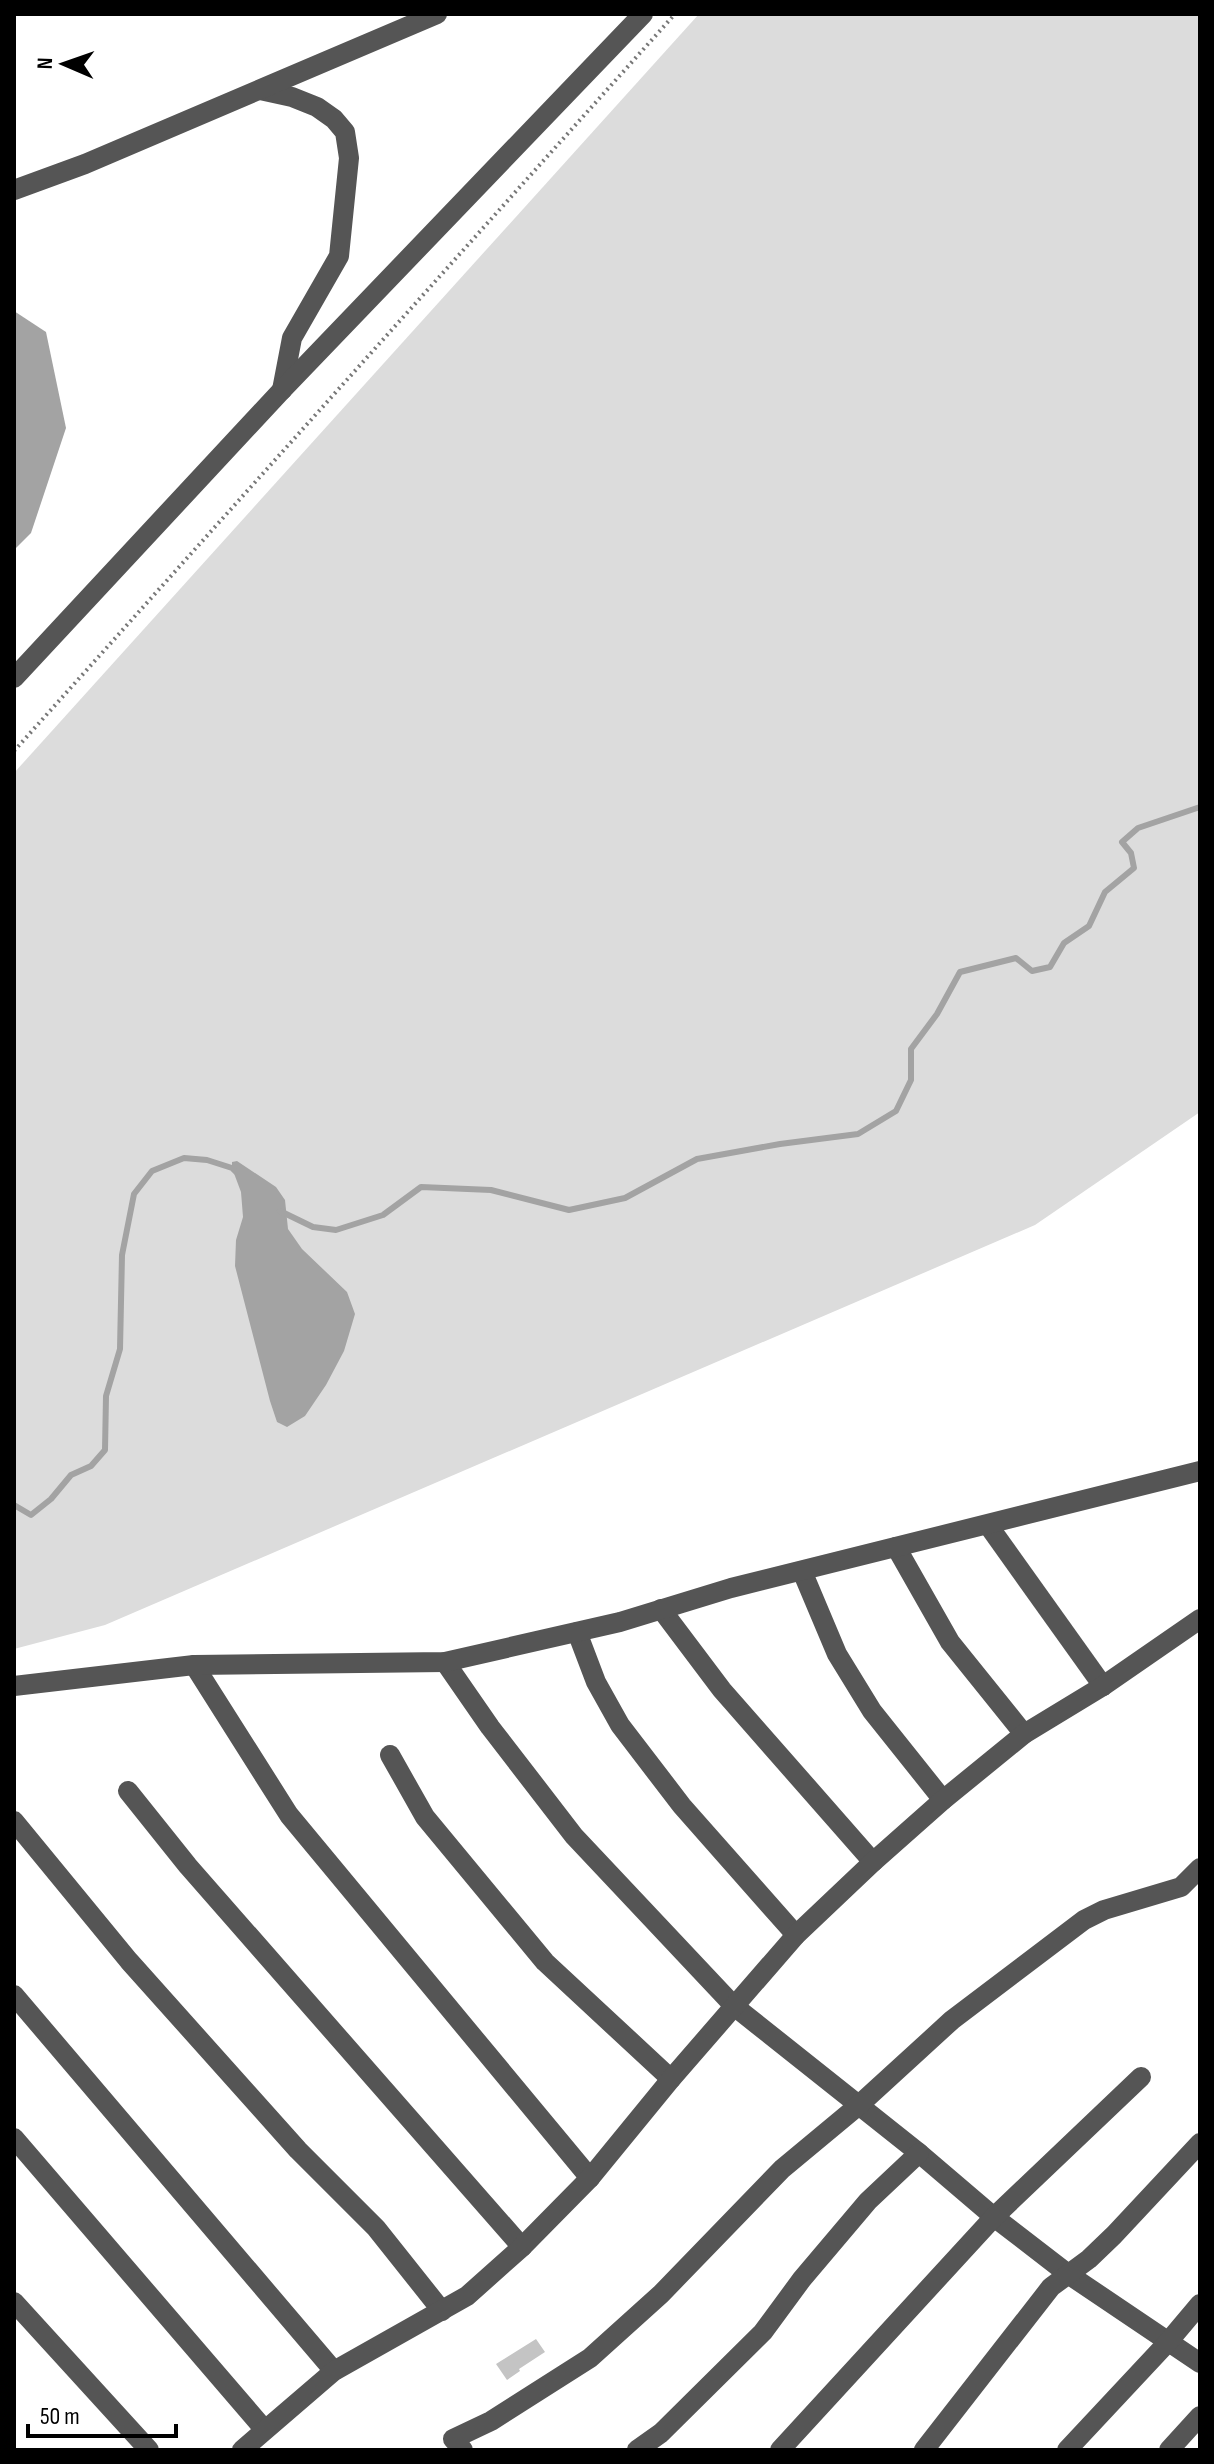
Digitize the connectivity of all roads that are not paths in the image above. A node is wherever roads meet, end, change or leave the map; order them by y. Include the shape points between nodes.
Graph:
1 (437, 14) edge
2 (643, 14) edge
3 (260, 90) junction
4 (14, 190) edge
5 (282, 390) junction
6 (14, 678) edge
7 (1200, 1471) edge
8 (988, 1525) junction
9 (896, 1547) junction
10 (802, 1571) junction
11 (661, 1609) junction
12 (1200, 1619) edge
13 (577, 1632) junction
14 (445, 1662) junction
15 (194, 1665) junction
16 (14, 1686) edge
17 (1103, 1686) junction
18 (1024, 1734) junction
19 (390, 1755) dead end
20 (128, 1791) dead end
21 (943, 1800) junction
22 (14, 1821) edge
23 (873, 1862) junction
24 (1200, 1868) edge
25 (796, 1935) junction
26 (14, 1995) edge
27 (734, 2006) junction
28 (1141, 2077) dead end
29 (671, 2079) junction
30 (859, 2105) junction
31 (14, 2138) edge
32 (1200, 2143) edge
33 (919, 2153) junction
34 (590, 2178) junction
35 (994, 2217) junction
36 (522, 2247) junction
37 (1068, 2274) junction
38 (14, 2302) edge
39 (1200, 2304) edge
40 (442, 2311) junction
41 (1168, 2342) junction
42 (1200, 2363) edge
43 (334, 2371) junction
44 (1200, 2416) edge
45 (264, 2429) junction
46 (452, 2446) edge
47 (149, 2450) edge
48 (242, 2450) edge
49 (637, 2450) edge
50 (780, 2450) edge
51 (924, 2450) edge
52 (1067, 2450) edge
53 (1169, 2450) edge

1 - 3 street
2 - 5 street
3 - 4 street
3 - 5 street via 292,97 334,119 345,132 349,158 339,256 292,338
5 - 6 street
7 - 8 street
8 - 9 street
8 - 17 street
9 - 10 street
9 - 18 street via 950,1642
10 - 11 street
10 - 21 street via 837,1654 872,1711
11 - 13 street
11 - 23 street via 722,1690
12 - 17 street
13 - 14 street
13 - 25 street via 620,1725 682,1806
14 - 15 street
14 - 27 street via 574,1836
15 - 16 street
15 - 34 street via 289,1815
17 - 18 street
18 - 21 street
19 - 29 street via 425,1817 545,1962
20 - 36 street
21 - 23 street
22 - 40 street via 129,1961 298,2150 376,2228
23 - 25 street
24 - 30 street via 1181,1887 1084,1920 952,2020
25 - 27 street
26 - 43 street
27 - 29 street
27 - 30 street
28 - 35 street
29 - 34 street
30 - 33 street
30 - 46 street via 782,2169 661,2294 590,2358
31 - 45 street
32 - 37 street via 1114,2235
33 - 35 street
33 - 49 street via 868,2201 763,2332
34 - 36 street
35 - 37 street
35 - 50 street
36 - 40 street
37 - 41 street
37 - 51 street via 1051,2287
38 - 47 street
39 - 41 street
40 - 43 street
41 - 42 street
41 - 52 street
43 - 45 street
44 - 53 street
45 - 48 street

